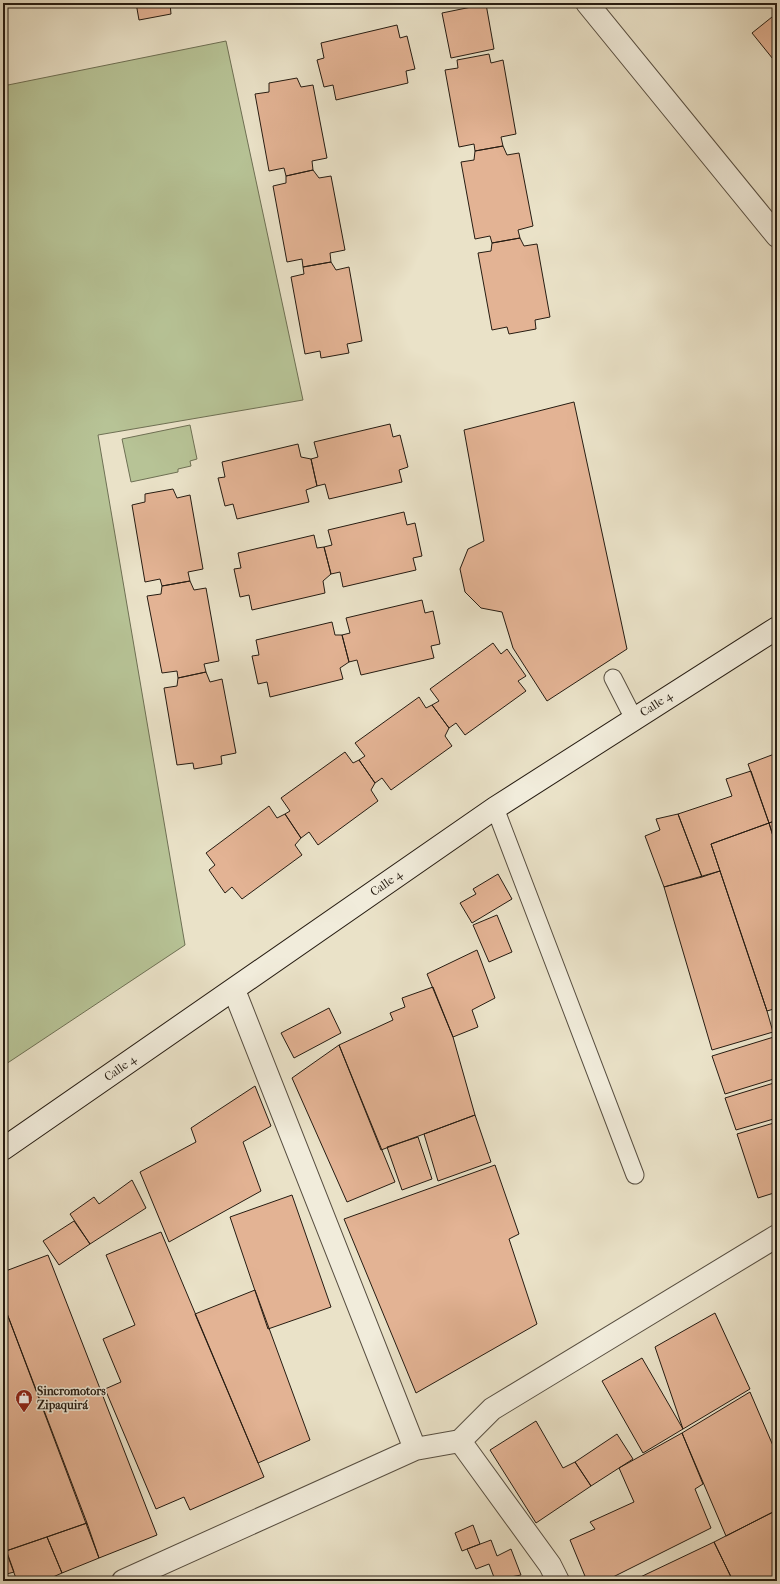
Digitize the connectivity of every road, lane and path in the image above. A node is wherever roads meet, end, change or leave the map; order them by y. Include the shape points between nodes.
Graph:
1 (587, 3) edge
2 (777, 236) edge
3 (777, 628) edge
4 (613, 678) dead end
5 (634, 718) junction
6 (495, 808) junction
7 (234, 990) junction
8 (3, 1149) edge
9 (635, 1175) dead end
10 (777, 1236) edge
11 (460, 1441) junction
12 (415, 1449) junction
13 (123, 1581) edge
14 (558, 1581) edge

1 - 2 street
3 - 5 street, Calle 4
4 - 5 lane
5 - 6 street, Calle 4
6 - 7 street, Calle 4
6 - 9 lane
7 - 8 street, Calle 4
7 - 12 street
10 - 11 street via 492,1409
11 - 12 street
11 - 14 street via 550,1565
12 - 13 street

